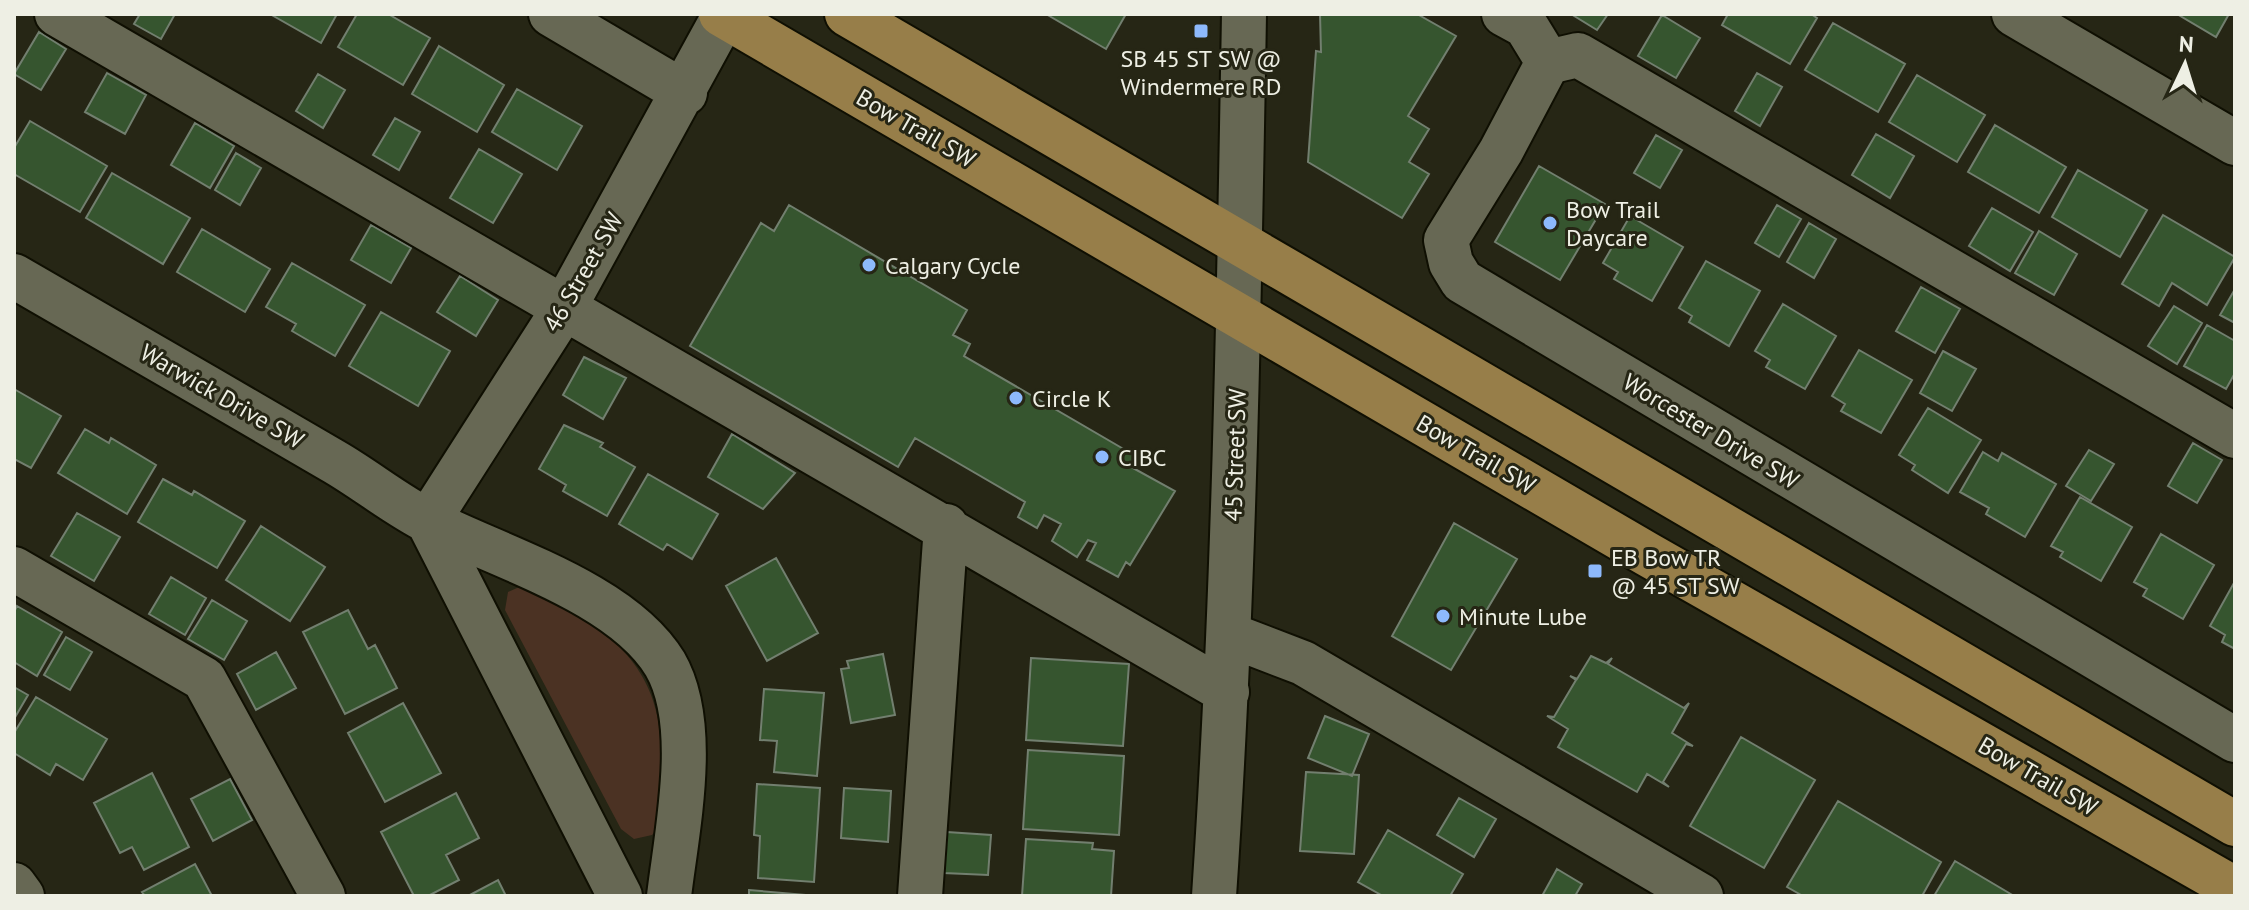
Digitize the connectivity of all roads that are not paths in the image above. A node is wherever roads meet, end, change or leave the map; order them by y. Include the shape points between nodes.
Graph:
1 (57, 14) edge
2 (551, 14) edge
3 (847, 14) edge
4 (1244, 14) edge
5 (1504, 14) edge
6 (2014, 14) edge
7 (722, 15) edge
8 (1548, 62) junction
9 (685, 93) junction
10 (2235, 143) edge
11 (1240, 240) junction
12 (14, 276) edge
13 (563, 310) junction
14 (1241, 319) junction
15 (2235, 436) edge
16 (428, 521) junction
17 (946, 526) junction
18 (14, 569) edge
19 (1230, 635) junction
20 (1227, 692) junction
21 (2235, 740) edge
22 (2235, 824) edge
23 (14, 885) edge
24 (2235, 889) edge
25 (22, 896) edge
26 (323, 896) edge
27 (620, 896) edge
28 (669, 896) edge
29 (920, 896) edge
30 (1214, 896) edge
31 (1701, 896) edge

1 - 13 street
2 - 9 street
3 - 11 main road
4 - 11 street, 45 Street SW
5 - 8 street via 1526,26
6 - 10 street
7 - 9 street, 46 Street SW
7 - 14 main road, Bow Trail SW
8 - 15 street via 1578,55
8 - 21 street, Worcester Drive SW via 1446,240 1462,281
9 - 13 street, 46 Street SW
11 - 14 street, 45 Street SW
11 - 22 main road
12 - 16 street, Warwick Drive SW
13 - 16 street, 46 Street SW
13 - 17 street
14 - 19 street, 45 Street SW
14 - 24 main road, Bow Trail SW
16 - 27 street, Warwick Drive SW
16 - 28 street, Warwick Drive SW via 535,567 590,600 631,625 666,665 683,737
17 - 20 street
17 - 29 street
18 - 26 street via 204,679
19 - 20 street, 45 Street SW
19 - 31 street via 1303,663
20 - 30 street, 45 Street SW
23 - 25 street

